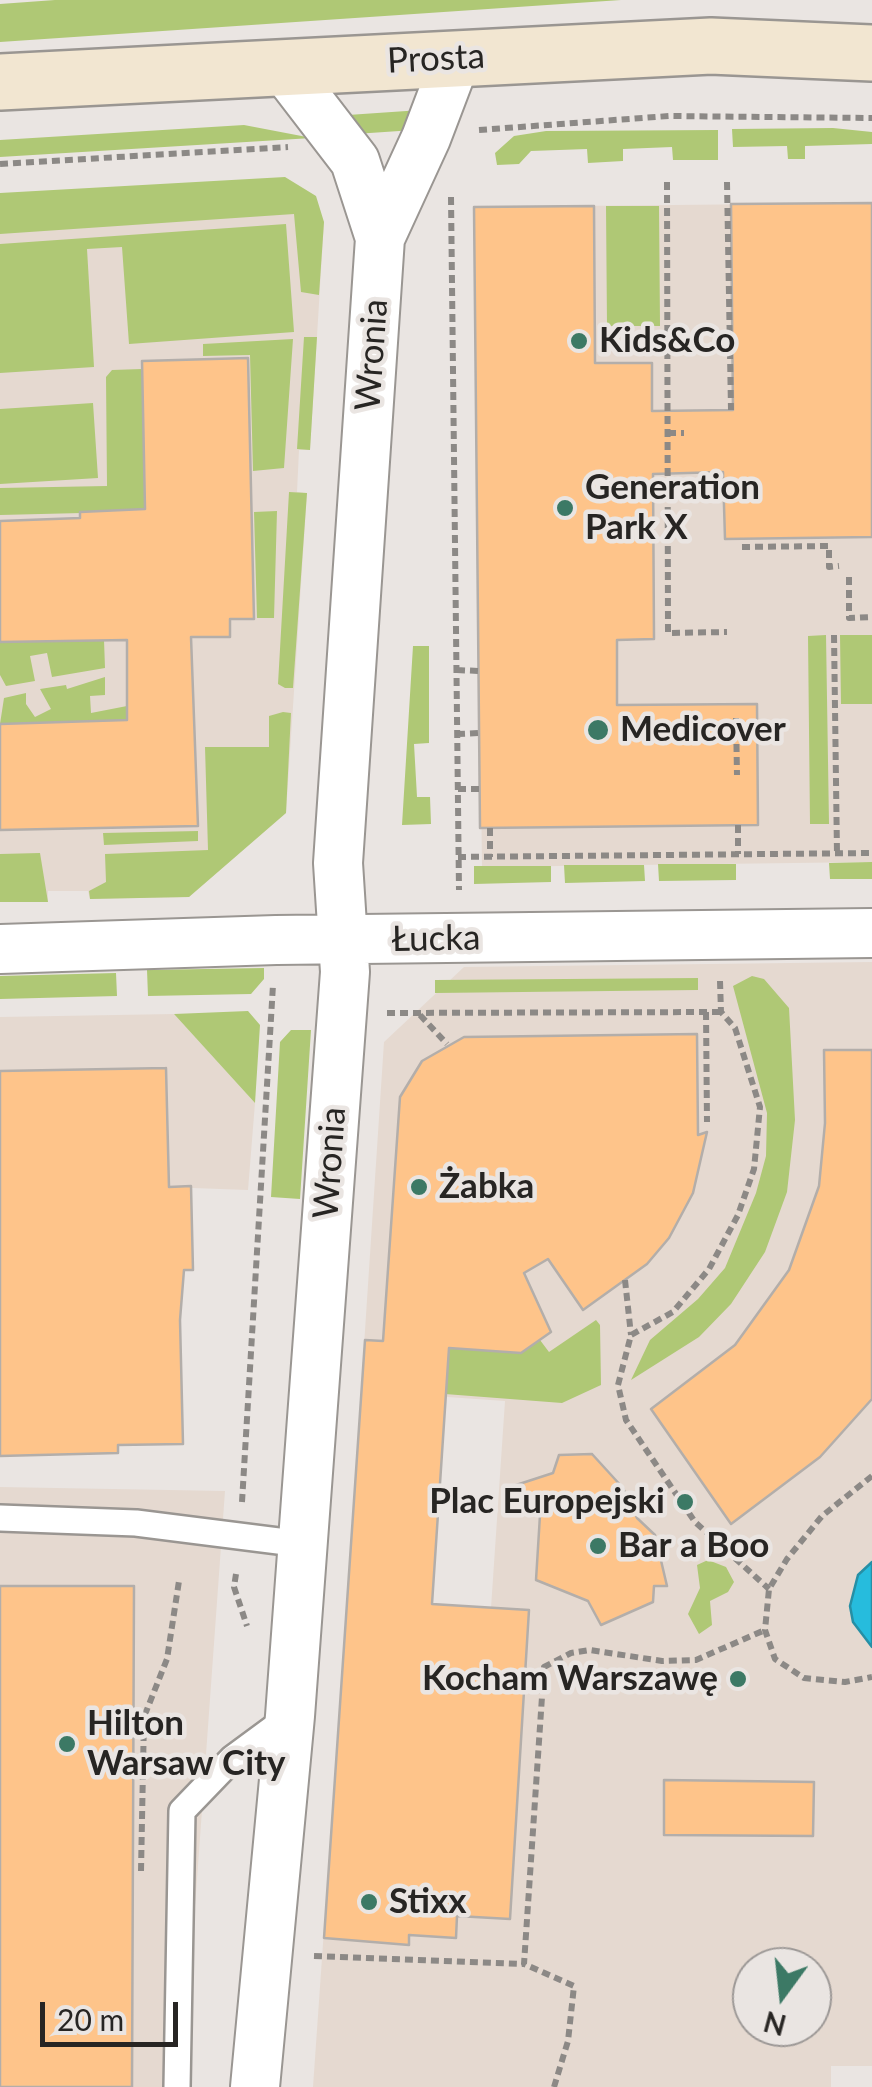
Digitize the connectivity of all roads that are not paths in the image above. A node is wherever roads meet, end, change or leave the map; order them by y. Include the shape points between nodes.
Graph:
1 (872, 52) edge
2 (456, 58) junction
3 (282, 66) junction
4 (0, 82) edge
5 (380, 238) junction
6 (872, 933) edge
7 (342, 939) junction
8 (0, 948) edge
9 (0, 1518) edge
10 (302, 1544) junction
11 (290, 1716) junction
12 (177, 2087) edge
13 (255, 2087) edge

1 - 2 main road, Prosta via 710,46
2 - 3 main road, Prosta
2 - 5 street, Wronia
3 - 4 main road, Prosta
3 - 5 street, Wronia via 355,161
5 - 7 street, Wronia via 338,863
6 - 7 street, Łucka
7 - 8 street, Łucka
7 - 10 street, Wronia via 345,972
9 - 10 lane via 136,1523
10 - 11 street, Wronia
11 - 12 lane via 234,1758 182,1811
11 - 13 street, Wronia

